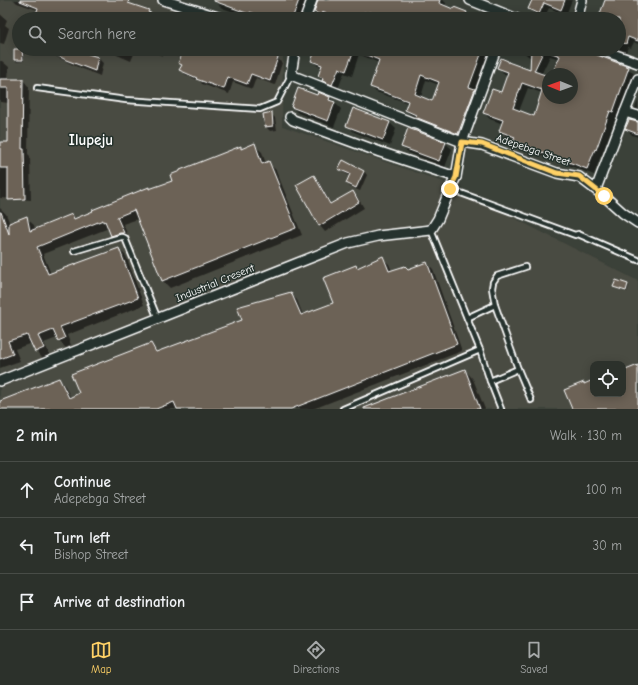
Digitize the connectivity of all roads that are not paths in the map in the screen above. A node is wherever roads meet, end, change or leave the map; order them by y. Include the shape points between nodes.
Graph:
1 (163, 0) edge
2 (312, 0) edge
3 (470, 0) edge
4 (582, 0) edge
5 (191, 4) edge
6 (209, 12) edge
7 (308, 12) edge
8 (497, 12) edge
9 (579, 12) edge
10 (294, 56) edge
11 (493, 56) edge
12 (617, 56) edge
13 (638, 64) edge
14 (291, 75) junction
15 (638, 79) edge
16 (37, 88) dead end
17 (624, 112) junction
18 (638, 116) edge
19 (290, 117) dead end
20 (461, 146) junction
21 (456, 177) junction
22 (450, 189) junction
23 (596, 190) junction
24 (638, 222) edge
25 (431, 230) junction
26 (74, 251) dead end
27 (638, 260) edge
28 (525, 268) dead end
29 (495, 305) junction
30 (467, 318) junction
31 (158, 319) junction
32 (480, 350) junction
33 (518, 369) junction
34 (490, 381) junction
35 (0, 382) edge
36 (531, 400) dead end
37 (343, 409) edge
38 (501, 409) edge

1 - 5 street
2 - 7 street
3 - 8 street
4 - 9 street
5 - 6 street
10 - 14 street
11 - 20 street
12 - 13 street
14 - 16 lane via 277,102 260,109 126,100
14 - 20 street, Adepebga Street
15 - 17 street
17 - 18 street
17 - 23 street
19 - 21 street via 380,152
20 - 21 street
20 - 23 street, Adepebga Street via 482,144 557,173 579,176
21 - 22 street
22 - 25 street via 444,208
22 - 27 lane via 578,234
23 - 24 street, Adepebga Street
25 - 30 lane
25 - 31 street, Industrial Cresent via 378,236 348,243
26 - 31 lane via 125,238
28 - 29 lane via 497,276 492,288
29 - 30 lane
29 - 33 lane
30 - 32 lane
31 - 35 street, Industrial Cresent
32 - 34 lane
32 - 37 lane
33 - 34 lane
33 - 36 lane
34 - 38 lane

